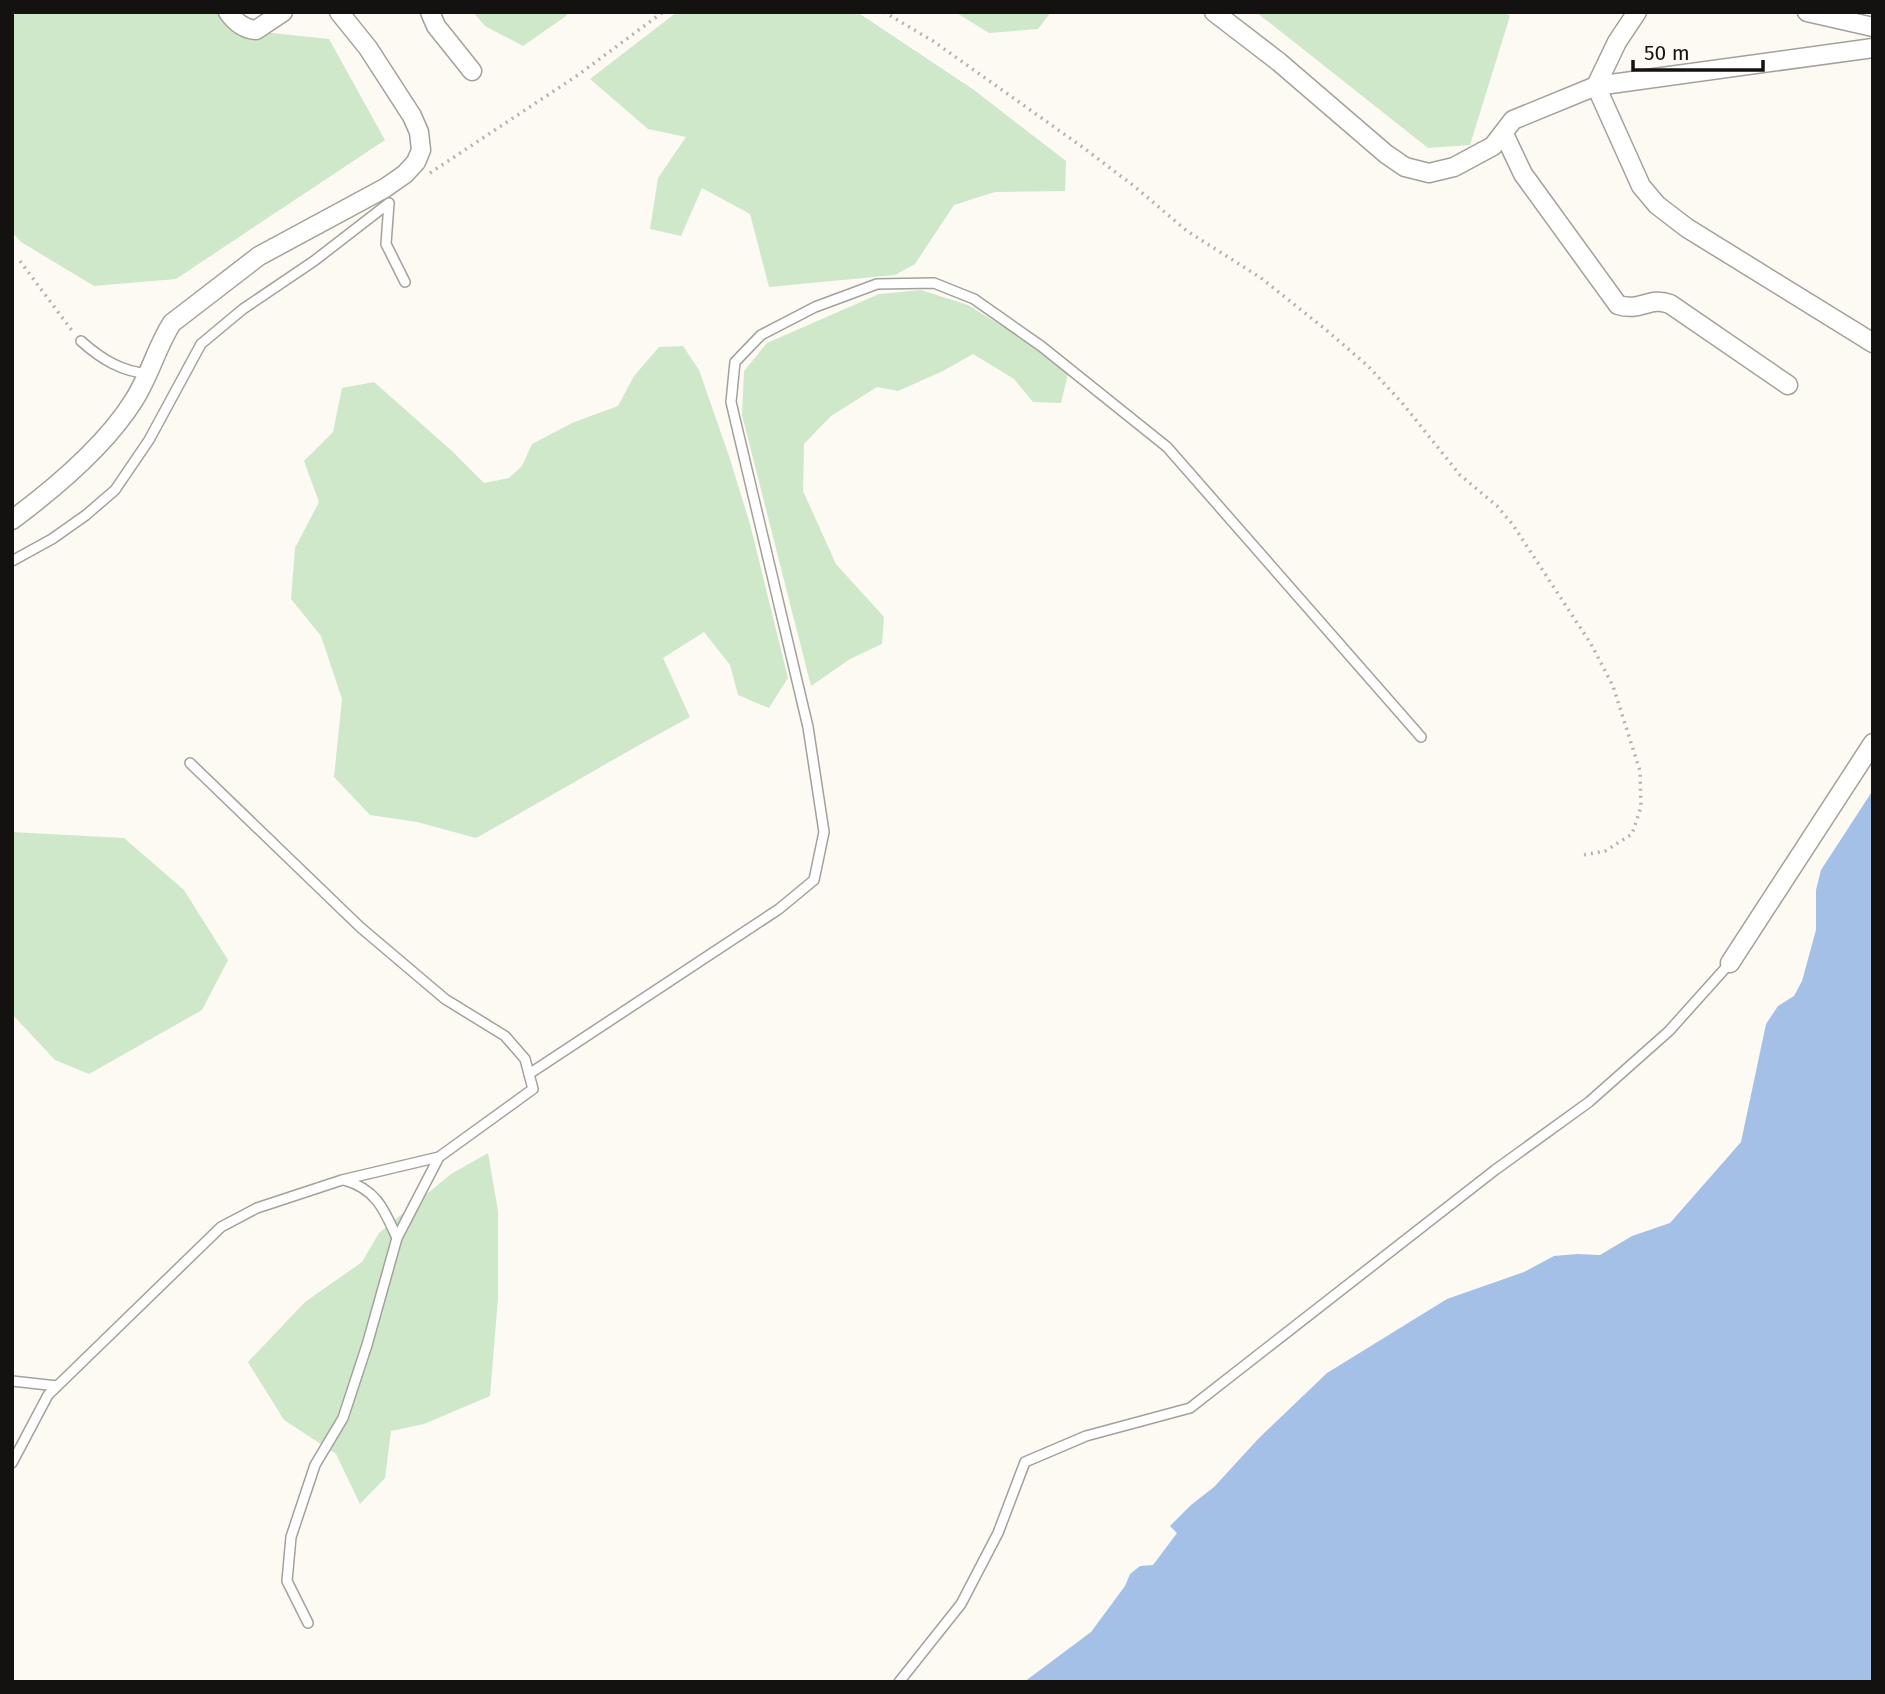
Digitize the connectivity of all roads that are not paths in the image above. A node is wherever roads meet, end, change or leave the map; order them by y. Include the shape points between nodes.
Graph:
1 (228, 12) edge
2 (284, 12) edge
3 (340, 12) edge
4 (429, 12) edge
5 (1213, 12) edge
6 (1637, 12) edge
7 (1807, 12) edge
8 (1873, 27) edge
9 (1873, 48) edge
10 (472, 71) dead end
11 (1596, 86) junction
12 (1504, 134) junction
13 (405, 282) dead end
14 (81, 341) road end
15 (1873, 343) edge
16 (150, 374) junction
17 (1788, 385) dead end
18 (12, 520) edge
19 (12, 561) edge
20 (1422, 737) dead end
21 (1873, 743) edge
22 (190, 763) dead end
23 (1730, 964) joint
24 (529, 1074) junction
25 (439, 1157) junction
26 (342, 1180) junction
27 (397, 1238) junction
28 (12, 1381) edge
29 (57, 1386) junction
30 (12, 1463) edge
31 (308, 1623) dead end
32 (899, 1682) edge

1 - 2 street via 238,23 256,30
3 - 16 street via 412,116 421,150 416,162 385,188 258,256 187,311 166,332
4 - 10 street
5 - 12 street via 1405,167 1429,173 1454,167 1493,146
6 - 11 street
7 - 8 street
9 - 11 street
11 - 12 street via 1513,120
11 - 15 street via 1642,187 1657,205
12 - 17 street via 1523,174 1618,305 1631,309 1659,300 1670,304
13 - 19 lane via 386,244 389,203 201,344 149,440 115,490 52,539
14 - 16 lane via 132,373
16 - 18 street via 92,452
20 - 24 lane via 1167,447 1041,346 974,299 934,283 877,284 815,307 761,335 735,362 731,402 808,727 824,832 814,880 779,909
21 - 23 street
22 - 24 lane via 360,927 445,999 505,1036 525,1059
23 - 32 lane via 1670,1031 1589,1102 1190,1408 1086,1436 1025,1462 998,1533 961,1604
24 - 25 lane via 533,1089
25 - 26 lane
25 - 27 lane
26 - 27 lane via 359,1184 377,1199
26 - 29 lane via 257,1208 221,1227
27 - 31 lane via 343,1418 315,1465 291,1537 286,1581
28 - 29 lane
29 - 30 lane

